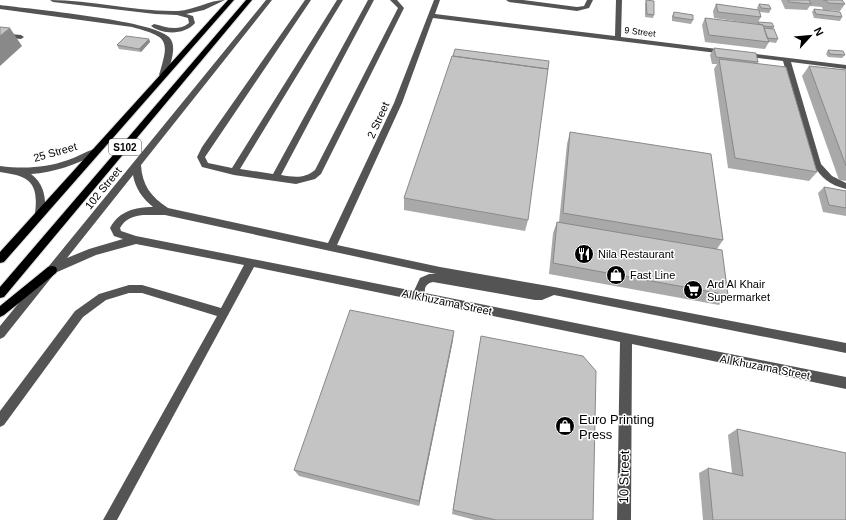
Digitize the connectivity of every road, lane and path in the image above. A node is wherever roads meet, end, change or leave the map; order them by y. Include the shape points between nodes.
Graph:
1 (53, 0) edge
2 (222, 0) edge
3 (231, 0) edge
4 (249, 0) edge
5 (269, 0) edge
6 (308, 0) edge
7 (340, 0) edge
8 (371, 0) edge
9 (393, 0) edge
10 (437, 0) edge
11 (510, 0) edge
12 (590, 0) edge
13 (619, 0) edge
14 (94, 3) edge
15 (554, 3) edge
16 (0, 7) edge
17 (11, 8) junction
18 (179, 13) junction
19 (0, 16) edge
20 (432, 16) junction
21 (132, 25) junction
22 (0, 34) edge
23 (21, 37) dead end
24 (618, 38) junction
25 (786, 59) junction
26 (846, 67) edge
27 (163, 75) junction
28 (94, 152) junction
29 (136, 164) junction
30 (0, 169) edge
31 (21, 172) junction
32 (234, 172) junction
33 (275, 178) junction
34 (846, 186) edge
35 (165, 211) junction
36 (40, 212) junction
37 (136, 240) junction
38 (331, 246) junction
39 (0, 259) edge
40 (251, 262) junction
41 (52, 270) junction
42 (554, 291) junction
43 (0, 294) edge
44 (420, 296) junction
45 (0, 312) edge
46 (224, 313) junction
47 (0, 334) edge
48 (626, 339) junction
49 (846, 348) edge
50 (846, 383) edge
51 (0, 420) edge
52 (110, 520) edge
53 (624, 520) edge

1 - 14 street
2 - 18 street
3 - 27 main road, S102
4 - 43 main road, 102 Street / S102
5 - 29 street, 102 Street
6 - 32 street via 202,153 205,165
7 - 32 street
8 - 33 street
9 - 33 street via 400,5 400,10 322,166 312,177 304,180
10 - 20 street, 2 Street
11 - 15 street
12 - 15 street via 589,5 581,8
13 - 24 street
14 - 18 street
16 - 17 street
17 - 19 street
17 - 21 street
18 - 21 street via 192,20 189,27 167,30 147,25
20 - 24 street, 9 Street
20 - 38 street, 2 Street via 398,103
21 - 27 street via 161,34 170,44
22 - 23 street
24 - 25 street, 9 Street
25 - 26 street, 9 Street
25 - 34 street via 817,164 822,174
27 - 28 main road, S102
28 - 31 street, 25 Street via 58,166
28 - 36 main road, S102
29 - 35 street via 138,180 145,195 153,204
29 - 41 street, 102 Street
30 - 31 street, 25 Street
31 - 36 street, 25 Street via 29,176 39,187 42,202
32 - 33 street
35 - 37 street via 142,211 122,217 115,228 117,233
35 - 38 street
36 - 39 main road, S102
37 - 40 street, Al Khuzama Street
37 - 41 street, Al Khuzama Street via 86,254
38 - 42 street via 440,271
40 - 44 street, Al Khuzama Street
40 - 46 street
41 - 45 main road
41 - 47 street, 102 Street
42 - 44 street via 535,296 428,278 421,284
42 - 49 street
44 - 48 street, Al Khuzama Street
46 - 51 street via 142,289 103,297 90,305 75,320
46 - 52 street
48 - 50 street, Al Khuzama Street
48 - 53 street, 10 Street

